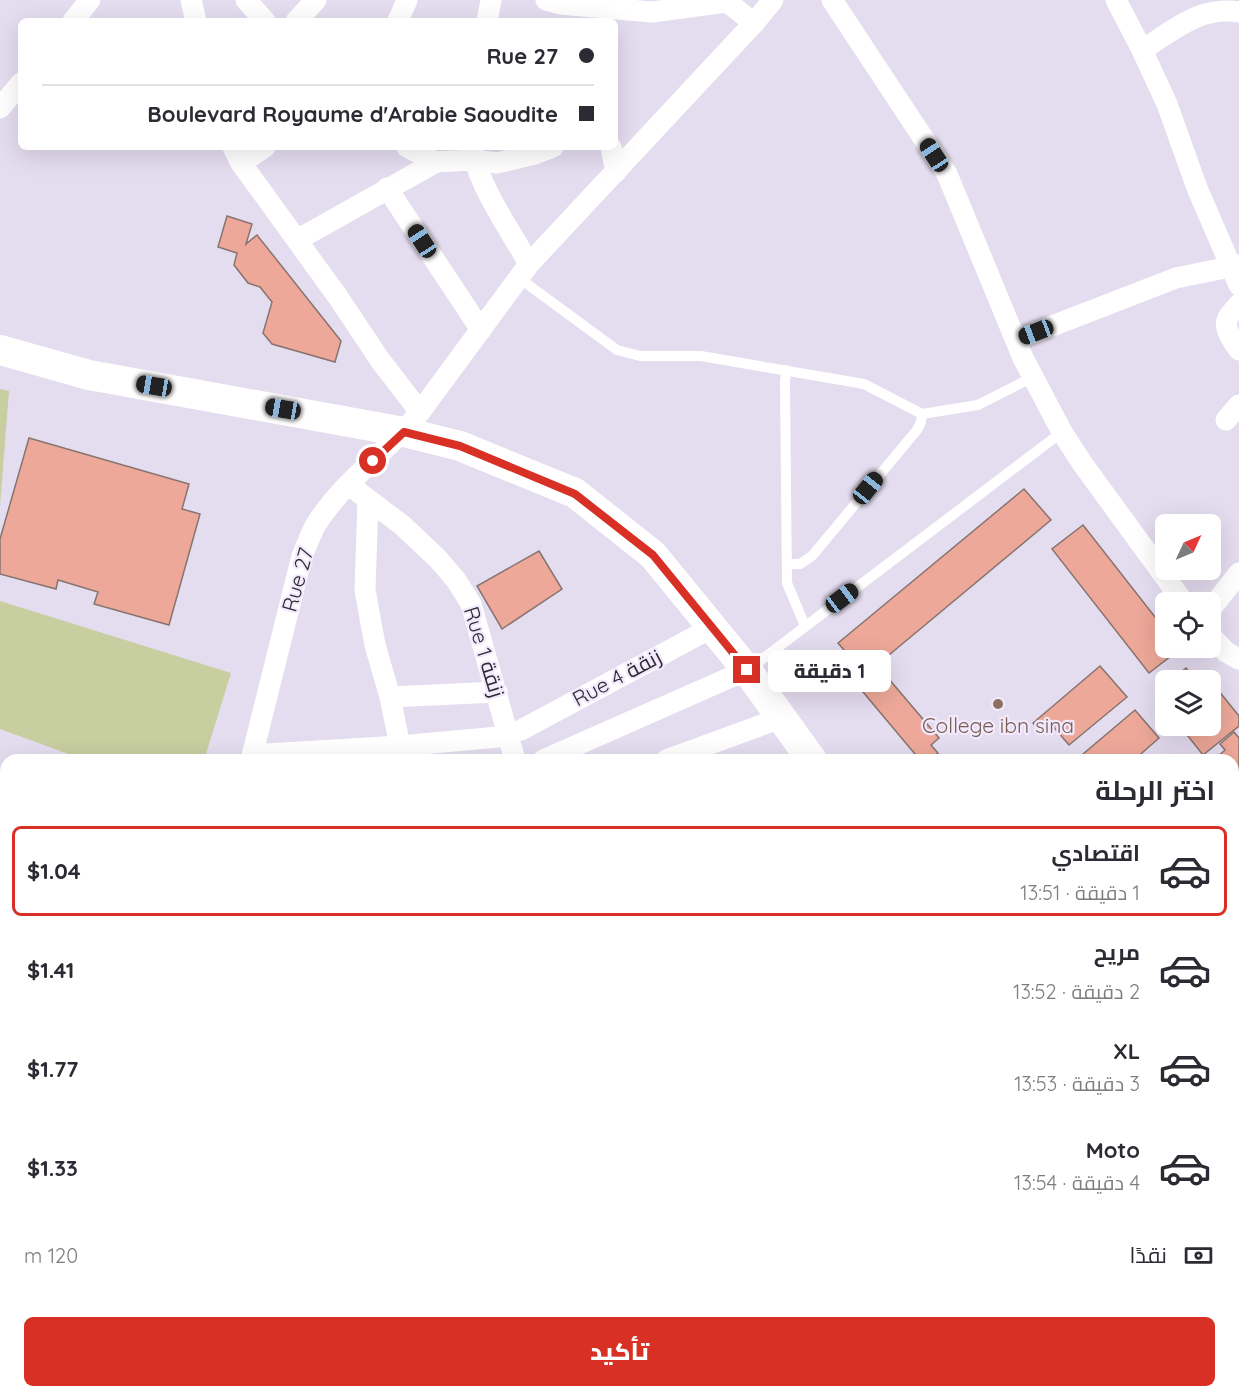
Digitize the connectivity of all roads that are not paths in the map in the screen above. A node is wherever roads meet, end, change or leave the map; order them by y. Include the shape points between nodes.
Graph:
1 (90, 0) edge
2 (191, 0) edge
3 (246, 0) edge
4 (316, 0) edge
5 (407, 0) edge
6 (491, 0) edge
7 (773, 0) edge
8 (832, 0) edge
9 (1116, 0) edge
10 (558, 6) edge
11 (1239, 12) edge
12 (75, 18) edge
13 (195, 18) edge
14 (262, 18) edge
15 (299, 18) edge
16 (399, 18) edge
17 (488, 18) edge
18 (754, 23) junction
19 (1142, 50) junction
20 (18, 86) edge
21 (2, 101) edge
22 (254, 150) edge
23 (413, 150) edge
24 (545, 150) edge
25 (612, 150) edge
26 (473, 154) edge
27 (237, 155) edge
28 (436, 162) junction
29 (616, 172) junction
30 (387, 188) junction
31 (297, 240) junction
32 (524, 271) junction
33 (1237, 273) edge
34 (1239, 304) edge
35 (481, 330) junction
36 (1016, 340) junction
37 (0, 350) edge
38 (1239, 350) edge
39 (786, 370) junction
40 (1033, 377) junction
41 (922, 414) junction
42 (412, 422) junction
43 (1062, 432) junction
44 (349, 485) junction
45 (368, 500) junction
46 (787, 564) junction
47 (1239, 573) edge
48 (1176, 592) edge
49 (1221, 596) edge
50 (806, 626) junction
51 (713, 627) junction
52 (1221, 647) edge
53 (1239, 659) edge
54 (747, 670) junction
55 (497, 692) junction
56 (390, 697) junction
57 (781, 718) junction
58 (515, 733) junction
59 (400, 746) junction
60 (253, 754) edge
61 (301, 754) edge
62 (515, 754) edge
63 (557, 754) edge
64 (682, 754) edge
65 (808, 754) edge

1 - 12 street
2 - 13 street
3 - 14 street
4 - 15 street
5 - 16 street
6 - 17 street
7 - 18 street, Rue 27
8 - 36 street via 947,174
9 - 19 street
10 - 18 street via 652,12 727,2
11 - 19 street via 1222,9 1196,16
18 - 29 street, Rue 27
19 - 33 street via 1178,132 1197,188
20 - 21 street
22 - 27 street
23 - 28 street
24 - 26 street via 497,163
25 - 29 street
26 - 28 street
26 - 32 street
27 - 31 street
28 - 30 street
29 - 32 street, Rue 27
30 - 31 street
30 - 35 street
31 - 42 street via 380,360
32 - 35 street, Rue 27
32 - 39 lane via 617,350 640,356 701,357
33 - 36 street via 1176,279
34 - 38 street via 1226,325
35 - 42 street, Rue 27
36 - 40 street
37 - 42 main road via 89,375
39 - 41 lane via 864,384
39 - 46 lane
40 - 41 lane via 978,405
40 - 43 street
41 - 46 lane via 917,430 812,556 800,564
42 - 44 street, Rue 27
42 - 51 main road via 575,494 653,555
43 - 48 street
43 - 50 lane
44 - 45 street, Rue 1 زنقة
44 - 60 street, Rue 27 via 315,528 302,556
45 - 55 street, Rue 1 زنقة via 402,525 456,580 471,604
45 - 56 street via 365,590
46 - 50 lane via 787,583
47 - 49 street
50 - 54 lane
51 - 54 main road
51 - 58 street, Rue 4 زنقة
52 - 53 street
54 - 57 main road
54 - 63 street
55 - 56 street
55 - 58 street, Rue 1 زنقة
56 - 59 street
57 - 64 street
57 - 65 main road
58 - 59 street, Rue 4 زنقة
58 - 62 street, Rue 1 زنقة
59 - 61 street, Rue 4 زنقة

